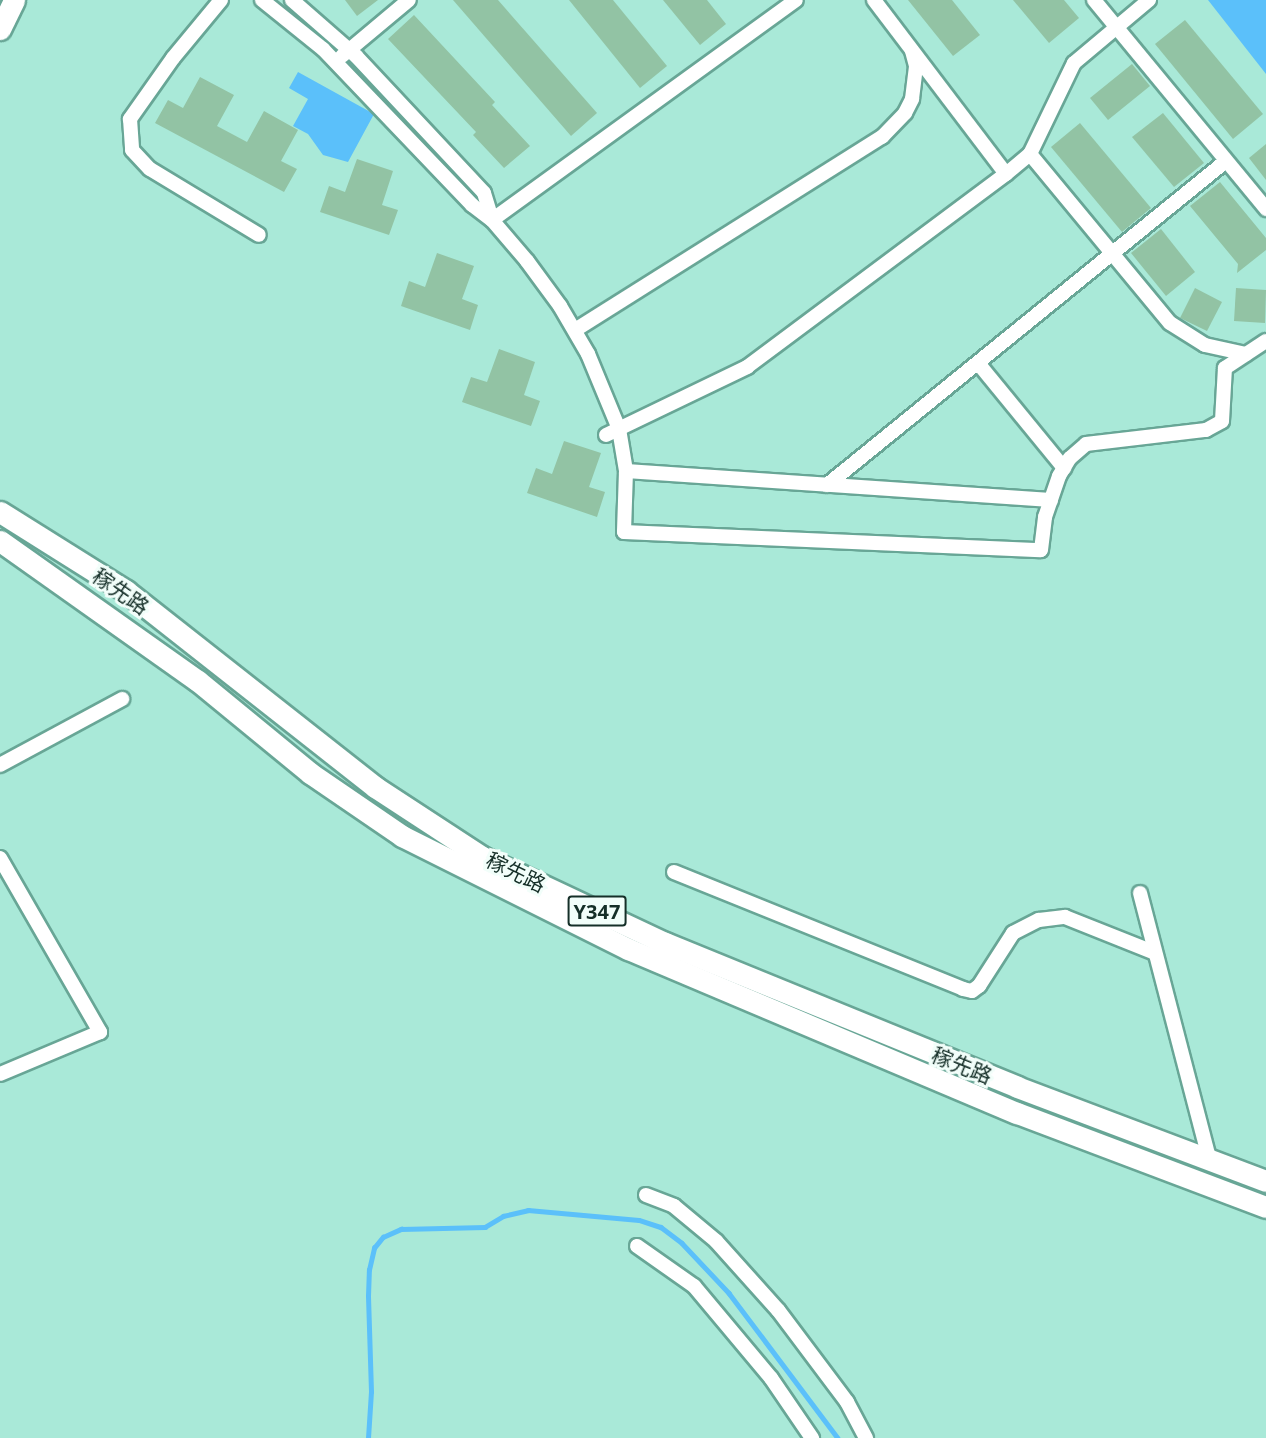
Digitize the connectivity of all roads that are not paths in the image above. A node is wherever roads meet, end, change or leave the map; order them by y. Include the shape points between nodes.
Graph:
1 (14, 0) edge
2 (221, 0) edge
3 (262, 0) edge
4 (292, 0) edge
5 (409, 0) edge
6 (796, 0) edge
7 (874, 0) edge
8 (1094, 0) edge
9 (1149, 0) edge
10 (1117, 27) junction
11 (0, 28) edge
12 (349, 50) junction
13 (912, 51) junction
14 (336, 61) junction
15 (1030, 154) junction
16 (1226, 161) junction
17 (1006, 174) junction
18 (1266, 209) edge
19 (492, 220) junction
20 (259, 235) dead end
21 (1112, 254) junction
22 (575, 330) junction
23 (1266, 341) edge
24 (1246, 354) junction
25 (978, 363) junction
26 (612, 432) junction
27 (1064, 468) junction
28 (626, 471) junction
29 (827, 485) junction
30 (1051, 500) junction
31 (0, 512) edge
32 (0, 541) edge
33 (122, 699) dead end
34 (0, 765) edge
35 (0, 858) edge
36 (674, 872) dead end
37 (1140, 893) dead end
38 (1153, 952) junction
39 (0, 1074) edge
40 (1209, 1157) junction
41 (1266, 1181) edge
42 (646, 1195) dead end
43 (1266, 1208) edge
44 (637, 1246) dead end
45 (812, 1438) edge
46 (866, 1438) edge

1 - 11 main road
2 - 20 street via 172,58 130,119 132,150 150,169
3 - 14 street
4 - 12 street
5 - 12 street
6 - 19 street
7 - 13 street
8 - 10 street
9 - 10 street
10 - 15 street via 1074,63
10 - 16 street
12 - 14 street
12 - 19 street via 484,193
13 - 17 street
13 - 22 street via 916,66 912,99 900,120 882,137
14 - 19 street via 472,205
15 - 17 street
15 - 21 street
16 - 18 street
16 - 21 street
17 - 26 street via 747,368
19 - 22 street via 544,283
21 - 24 street via 1180,332 1205,345
21 - 25 street
22 - 26 street via 600,378
23 - 24 street
24 - 27 street via 1225,368 1222,422 1206,430 1086,444
25 - 27 street
25 - 29 street
26 - 28 street
27 - 30 street
28 - 29 street
28 - 30 street via 624,532 1041,550
29 - 30 street
31 - 40 main road, 稼先路 / Y347 via 126,591 375,787 482,857 665,943 1017,1087
32 - 43 main road, 稼先路 / Y347 via 198,681 310,773 402,836 639,954 1017,1113
33 - 34 street
35 - 39 street via 100,1032
36 - 38 street via 972,991 1013,933 1039,920 1065,917
37 - 38 street
38 - 40 street
40 - 41 main road, 稼先路 / Y347
42 - 46 street via 674,1206 716,1240 778,1310 848,1402
44 - 45 street via 694,1286 771,1378

